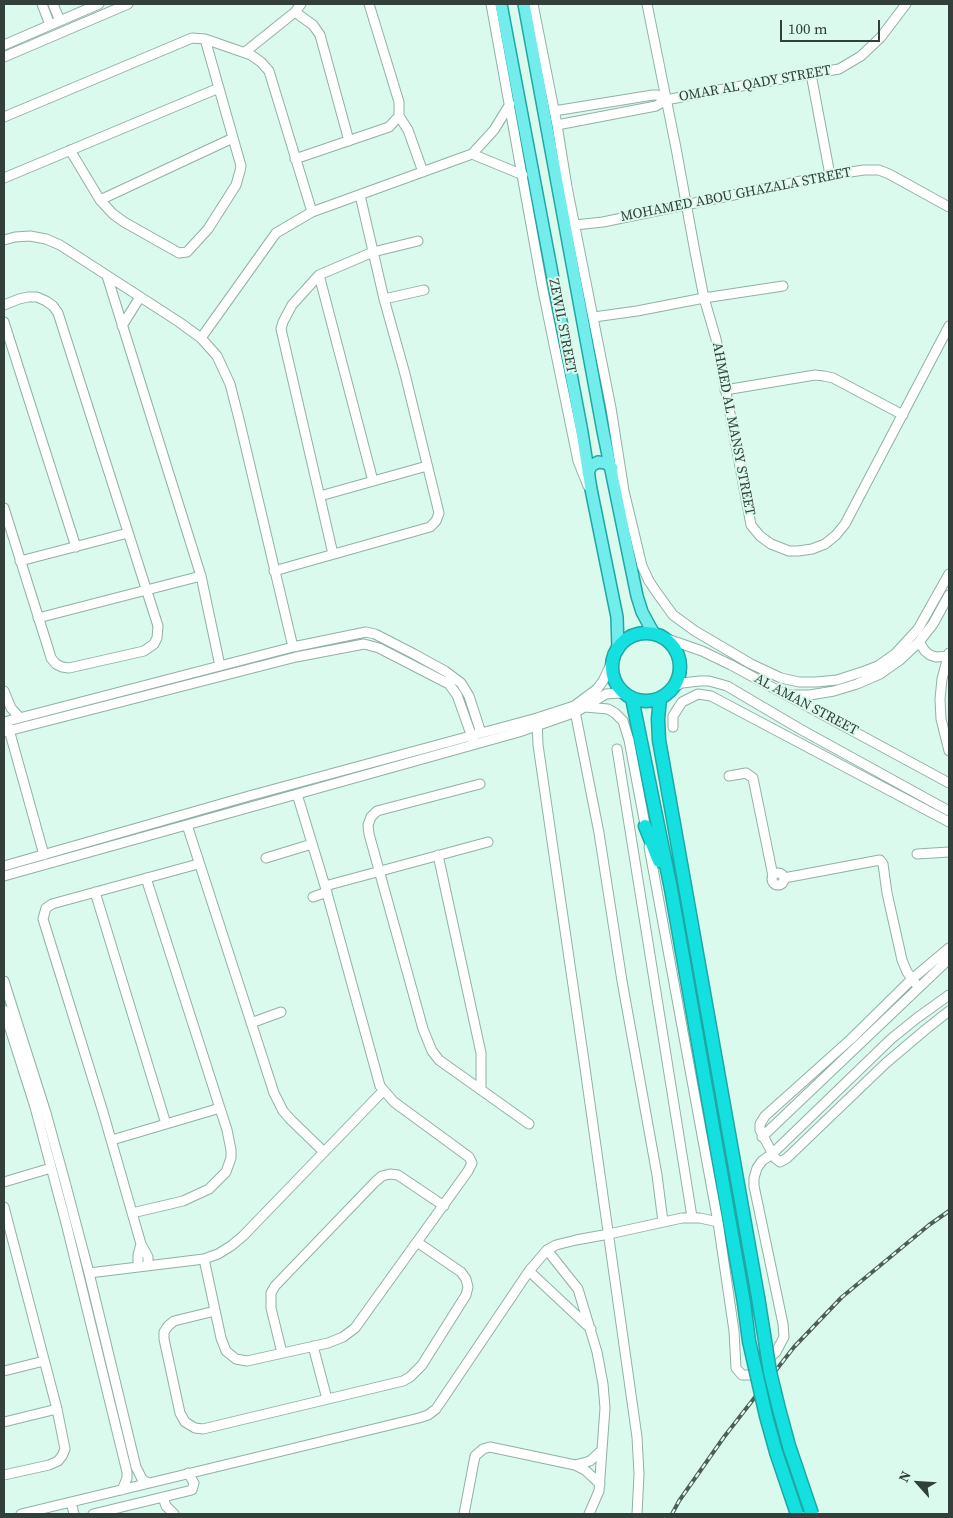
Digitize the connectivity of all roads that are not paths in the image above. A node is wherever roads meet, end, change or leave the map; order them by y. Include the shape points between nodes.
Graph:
1 (42, 4) edge
2 (53, 4) edge
3 (99, 4) edge
4 (128, 4) edge
5 (301, 4) edge
6 (369, 4) edge
7 (491, 4) edge
8 (501, 4) edge
9 (524, 4) edge
10 (533, 4) edge
11 (647, 4) edge
12 (906, 4) edge
13 (108, 8) edge
14 (295, 12) junction
15 (60, 21) junction
16 (50, 25) junction
17 (206, 38) junction
18 (4, 45) edge
19 (245, 52) junction
20 (6, 56) edge
21 (811, 74) junction
22 (219, 88) junction
23 (666, 100) junction
24 (510, 104) junction
25 (554, 111) junction
26 (399, 116) junction
27 (4, 117) edge
28 (557, 125) junction
29 (233, 138) junction
30 (349, 141) junction
31 (70, 150) junction
32 (472, 154) junction
33 (295, 159) junction
34 (423, 172) junction
35 (523, 175) junction
36 (830, 175) junction
37 (4, 178) edge
38 (563, 189) junction
39 (360, 195) junction
40 (100, 200) junction
41 (687, 205) junction
42 (949, 206) edge
43 (312, 212) junction
44 (575, 225) junction
45 (4, 240) edge
46 (418, 241) dead end
47 (373, 252) junction
48 (107, 276) junction
49 (319, 276) junction
50 (783, 286) dead end
51 (555, 288) junction
52 (424, 290) dead end
53 (543, 291) junction
54 (140, 297) junction
55 (704, 298) junction
56 (384, 299) junction
57 (4, 305) edge
58 (594, 316) junction
59 (4, 322) edge
60 (122, 326) junction
61 (949, 326) edge
62 (201, 338) junction
63 (725, 390) junction
64 (903, 415) junction
65 (604, 431) junction
66 (582, 432) junction
67 (427, 466) junction
68 (612, 468) junction
69 (588, 473) junction
70 (373, 481) junction
71 (591, 488) junction
72 (320, 496) junction
73 (4, 508) edge
74 (128, 533) junction
75 (76, 547) junction
76 (333, 554) junction
77 (20, 561) junction
78 (274, 571) junction
79 (949, 574) edge
80 (201, 576) junction
81 (146, 590) junction
82 (949, 595) edge
83 (38, 618) junction
84 (657, 635) junction
85 (919, 642) junction
86 (293, 647) junction
87 (414, 654) junction
88 (948, 654) edge
89 (615, 655) junction
90 (409, 663) junction
91 (220, 666) junction
92 (781, 678) junction
93 (674, 687) junction
94 (776, 689) junction
95 (120, 692) junction
96 (4, 694) edge
97 (786, 695) junction
98 (629, 696) junction
99 (660, 698) junction
100 (122, 702) junction
101 (585, 707) junction
102 (575, 709) junction
103 (20, 718) junction
104 (538, 722) junction
105 (6, 727) edge
106 (673, 727) dead end
107 (518, 728) junction
108 (481, 733) junction
109 (473, 740) junction
110 (617, 749) dead end
111 (949, 751) edge
112 (729, 776) dead end
113 (949, 782) edge
114 (480, 784) dead end
115 (297, 794) junction
116 (249, 796) junction
117 (252, 806) junction
118 (949, 811) edge
119 (949, 822) edge
120 (187, 825) junction
121 (645, 826) junction
122 (488, 842) dead end
123 (312, 844) junction
124 (949, 852) edge
125 (917, 854) dead end
126 (44, 855) junction
127 (438, 856) junction
128 (266, 858) dead end
129 (198, 864) junction
130 (4, 866) edge
131 (379, 872) junction
132 (4, 876) edge
133 (146, 878) junction
134 (326, 889) junction
135 (671, 889) junction
136 (95, 892) junction
137 (313, 897) dead end
138 (949, 948) edge
139 (949, 959) edge
140 (912, 979) junction
141 (4, 981) edge
142 (919, 987) junction
143 (949, 995) edge
144 (937, 1004) junction
145 (4, 1010) edge
146 (281, 1012) dead end
147 (947, 1013) edge
148 (251, 1023) junction
149 (20, 1044) junction
150 (481, 1090) junction
151 (383, 1091) junction
152 (220, 1108) junction
153 (166, 1124) junction
154 (528, 1124) dead end
155 (762, 1137) junction
156 (112, 1140) junction
157 (324, 1152) junction
158 (772, 1154) junction
159 (51, 1168) junction
160 (4, 1182) edge
161 (444, 1206) junction
162 (4, 1207) edge
163 (132, 1213) junction
164 (692, 1217) junction
165 (70, 1222) junction
166 (663, 1222) junction
167 (718, 1222) junction
168 (609, 1234) junction
169 (8, 1240) edge
170 (417, 1242) junction
171 (141, 1244) junction
172 (547, 1250) junction
173 (204, 1259) junction
174 (148, 1266) junction
175 (138, 1267) junction
176 (529, 1270) junction
177 (89, 1273) junction
178 (215, 1311) junction
179 (591, 1329) junction
180 (312, 1346) junction
181 (282, 1353) junction
182 (110, 1358) junction
183 (100, 1360) junction
184 (44, 1361) junction
185 (4, 1371) edge
186 (327, 1399) junction
187 (57, 1409) junction
188 (4, 1422) edge
189 (602, 1450) junction
190 (134, 1458) junction
191 (124, 1460) junction
192 (575, 1465) junction
193 (188, 1473) junction
194 (4, 1475) edge
195 (148, 1483) junction
196 (600, 1484) junction
197 (122, 1490) junction
198 (162, 1497) junction
199 (72, 1502) junction
200 (21, 1514) edge
201 (74, 1514) edge
202 (93, 1514) edge
203 (174, 1514) edge
204 (464, 1514) edge
205 (589, 1514) edge
206 (637, 1514) edge
207 (797, 1514) edge
208 (812, 1514) edge

1 - 16 street
2 - 15 street
3 - 15 street
4 - 13 street
5 - 14 street
6 - 26 street via 399,102
7 - 24 street
8 - 51 main road, ZEWIL STREET
9 - 38 main road, ZEWIL STREET
10 - 25 street
11 - 23 street, AHMED AL MANSY STREET
12 - 21 street, OMAR AL QADY STREET via 881,37 860,56 839,69
13 - 20 street
14 - 19 street
14 - 30 street via 313,25 320,35
15 - 16 street
16 - 18 street
17 - 19 street
17 - 22 street
17 - 27 street via 192,38
18 - 20 street
19 - 33 street via 257,58 269,71
21 - 23 street, OMAR AL QADY STREET
21 - 36 street
22 - 29 street
22 - 31 street
23 - 25 street, OMAR AL QADY STREET via 653,95
23 - 28 street, OMAR AL QADY STREET via 656,106
23 - 41 street, AHMED AL MANSY STREET
24 - 32 street via 494,130
24 - 35 street
25 - 28 street
26 - 30 street via 390,127
26 - 34 street via 408,130
28 - 38 street
29 - 40 street
29 - 40 street via 241,166 238,181 205,233 184,253 124,222
30 - 33 street
31 - 37 street
31 - 40 street
32 - 34 street
32 - 35 street
33 - 43 street
34 - 39 street
35 - 53 street
36 - 41 street, MOHAMED ABOU GHAZALA STREET
36 - 42 street, MOHAMED ABOU GHAZALA STREET via 879,170
38 - 44 street
38 - 65 main road, ZEWIL STREET
39 - 43 street
39 - 47 street
41 - 44 street, MOHAMED ABOU GHAZALA STREET
41 - 55 street, AHMED AL MANSY STREET
43 - 62 street via 272,237
44 - 58 street
45 - 48 street via 23,236 46,239
46 - 47 street
47 - 49 street
47 - 56 street
48 - 54 street
48 - 60 street
49 - 70 street
49 - 72 street via 292,305 281,328
50 - 55 street
51 - 53 main road
51 - 66 main road, ZEWIL STREET
52 - 56 street
53 - 71 street via 578,461
54 - 60 street
54 - 62 street
55 - 58 street
55 - 63 street, AHMED AL MANSY STREET via 716,339
56 - 67 street
57 - 74 street via 19,299 37,298 46,301 58,313
58 - 92 street via 624,491 640,558 649,581 673,615 751,664
59 - 75 street
60 - 80 street
61 - 64 street, AHMED AL MANSY STREET
62 - 78 street via 217,356 230,384
63 - 64 street via 824,376
63 - 64 street, AHMED AL MANSY STREET via 751,526 771,544 789,551 812,549 836,535
65 - 66 main road via 591,437
65 - 68 main road, ZEWIL STREET
66 - 69 main road, ZEWIL STREET
67 - 70 street
67 - 76 street via 439,513 433,524
68 - 69 main road via 598,462
68 - 84 main road, ZEWIL STREET via 637,596 642,612
69 - 71 main road, ZEWIL STREET
70 - 72 street
71 - 89 main road, ZEWIL STREET via 617,617
72 - 76 street
73 - 77 street
74 - 75 street
74 - 81 street
75 - 77 street
76 - 78 street
77 - 83 street
78 - 86 street
79 - 92 street via 910,639 878,666 837,680 799,682
80 - 81 street
80 - 91 street
81 - 83 street
81 - 83 street via 158,632 154,644 144,651 62,667 51,658
82 - 85 street
84 - 89 highway via 636,635 626,640
84 - 93 highway via 672,645 679,658 679,673
84 - 94 street, AL AMAN STREET via 717,658
85 - 88 street via 930,655
85 - 97 street via 880,674 857,684 810,695
86 - 87 street via 366,632
86 - 91 street
87 - 90 street
87 - 108 street via 461,683 469,696
88 - 111 street via 940,699
89 - 98 highway via 614,679
89 - 102 street via 597,689
90 - 100 street via 372,645 357,644
90 - 109 street via 454,689
91 - 95 street
92 - 94 street
93 - 99 highway
93 - 118 street, AL AMAN STREET via 700,681 727,686
94 - 97 street, AL AMAN STREET
95 - 100 street
95 - 103 street
96 - 103 street
97 - 113 street, AL AMAN STREET
98 - 99 highway via 646,701
98 - 101 street via 606,694
98 - 135 highway
99 - 208 highway, bridge via 659,740 769,1363 779,1410
100 - 105 street
101 - 102 street
101 - 121 street via 608,709 623,721 630,740
102 - 104 street
102 - 166 street via 599,833
103 - 105 street
104 - 107 street
104 - 168 street via 538,745
105 - 126 street
106 - 119 street via 673,716 682,702 698,694 711,696
107 - 108 street
107 - 109 street
108 - 109 street
109 - 115 street via 394,768
109 - 116 street
110 - 164 street
112 - 140 street via 746,773 753,778 776,885 783,883 784,878 880,860 902,960
114 - 131 street via 377,811 368,826
115 - 117 street
115 - 123 street
116 - 117 street
116 - 126 street
117 - 120 street
120 - 129 street
120 - 132 street
121 - 135 highway
121 - 167 street
122 - 127 street
123 - 128 street
123 - 134 street
124 - 125 street
126 - 130 street
127 - 131 street
127 - 150 street via 481,1053
129 - 133 street
129 - 148 street
131 - 134 street
131 - 150 street via 426,1040 439,1060
133 - 136 street
133 - 152 street
134 - 137 street
134 - 151 street via 377,1079
135 - 207 highway, bridge via 755,1369 776,1452
136 - 153 street
136 - 156 street via 52,904 46,908 43,919
138 - 140 street
139 - 142 street
140 - 142 street
140 - 155 street via 851,1039 768,1112 760,1124
141 - 149 street
142 - 155 street
143 - 144 street
144 - 147 street
144 - 158 street via 891,1039
145 - 149 street
146 - 148 street
147 - 158 street via 886,1063 787,1158 780,1162
148 - 157 street via 278,1102 290,1119
149 - 159 street
149 - 165 street via 46,1113
150 - 154 street
151 - 157 street
151 - 161 street via 471,1160 468,1171
152 - 153 street
152 - 163 street via 232,1150 222,1178 192,1198
153 - 156 street
155 - 158 street
156 - 163 street
157 - 173 street via 231,1246
158 - 167 street via 757,1168 754,1186 784,1337 776,1352 747,1376 736,1368 734,1331
159 - 160 street
159 - 165 street
161 - 170 street
161 - 181 street via 398,1175 382,1176 271,1293 270,1308
162 - 169 street
163 - 171 street
164 - 166 street
164 - 167 street
165 - 177 street
165 - 183 street
166 - 168 street
168 - 172 street via 556,1245
168 - 206 street via 637,1437
169 - 184 street
170 - 180 street via 355,1328 343,1337
170 - 186 street via 461,1272 468,1287 466,1296 422,1365 410,1377
171 - 174 street
171 - 175 street
172 - 176 street
172 - 179 street via 578,1289
173 - 174 street
173 - 178 street
174 - 175 street
175 - 177 street
176 - 179 street
176 - 193 street via 439,1404 428,1415
177 - 182 street
178 - 181 street via 226,1350 236,1359 247,1361
178 - 186 street via 174,1321 164,1332 180,1413 186,1422 203,1429
179 - 189 street via 603,1384
180 - 181 street
180 - 186 street
182 - 183 street
182 - 190 street
183 - 191 street
184 - 185 street
184 - 187 street
187 - 188 street
187 - 194 street via 65,1449 58,1461
189 - 192 street via 590,1461
189 - 196 street
190 - 191 street
190 - 195 street via 138,1474
191 - 197 street via 127,1478
192 - 196 street
192 - 204 street via 497,1448 483,1449 475,1456
193 - 195 street
193 - 198 street via 193,1479 192,1490
195 - 197 street
196 - 205 street
197 - 199 street
198 - 202 street
198 - 203 street
199 - 200 street
199 - 201 street

